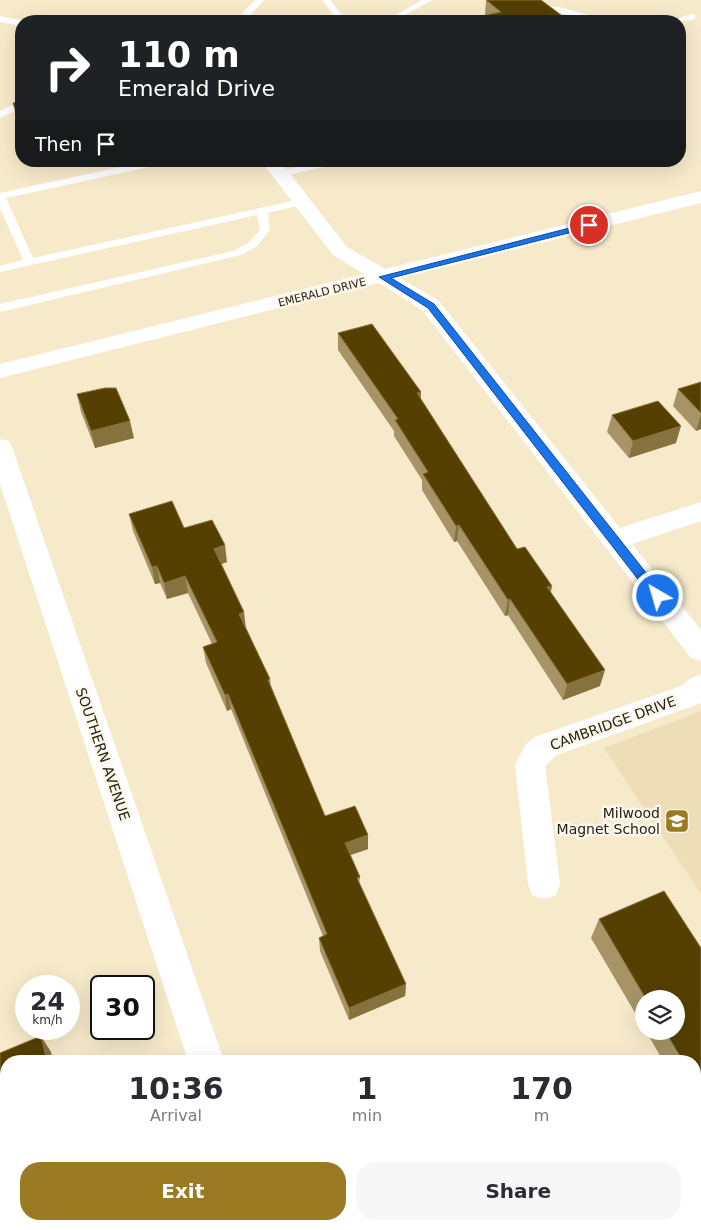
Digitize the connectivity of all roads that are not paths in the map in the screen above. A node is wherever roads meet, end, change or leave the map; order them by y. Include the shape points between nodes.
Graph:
1 (260, 0) edge
2 (326, 0) edge
3 (428, 0) edge
4 (519, 10) edge
5 (246, 15) edge
6 (337, 15) edge
7 (400, 15) edge
8 (581, 15) edge
9 (692, 18) dead end
10 (0, 19) edge
11 (686, 19) edge
12 (15, 21) edge
13 (15, 107) edge
14 (0, 115) edge
15 (135, 167) edge
16 (290, 167) edge
17 (275, 168) edge
18 (0, 196) edge
19 (701, 197) edge
20 (301, 202) junction
21 (262, 210) junction
22 (30, 263) junction
23 (0, 269) edge
24 (383, 277) junction
25 (0, 308) edge
26 (0, 371) edge
27 (0, 447) edge
28 (701, 511) edge
29 (614, 540) junction
30 (701, 650) edge
31 (701, 686) edge
32 (544, 884) dead end
33 (204, 1055) edge

1 - 5 lane
2 - 6 lane
3 - 7 lane
4 - 8 lane via 544,8
9 - 11 lane
10 - 12 lane
13 - 14 lane
15 - 18 lane
16 - 17 lane
17 - 20 street
18 - 22 lane
19 - 24 street, EMERALD DRIVE
20 - 21 lane
20 - 24 street via 340,251
21 - 22 lane
21 - 25 lane via 265,230 252,245 237,253
22 - 23 lane
24 - 26 street, EMERALD DRIVE
24 - 29 street via 431,306
27 - 33 street, SOUTHERN AVENUE
28 - 29 street
29 - 30 street
31 - 32 street, CAMBRIDGE DRIVE via 691,694 546,746 537,753 530,764

